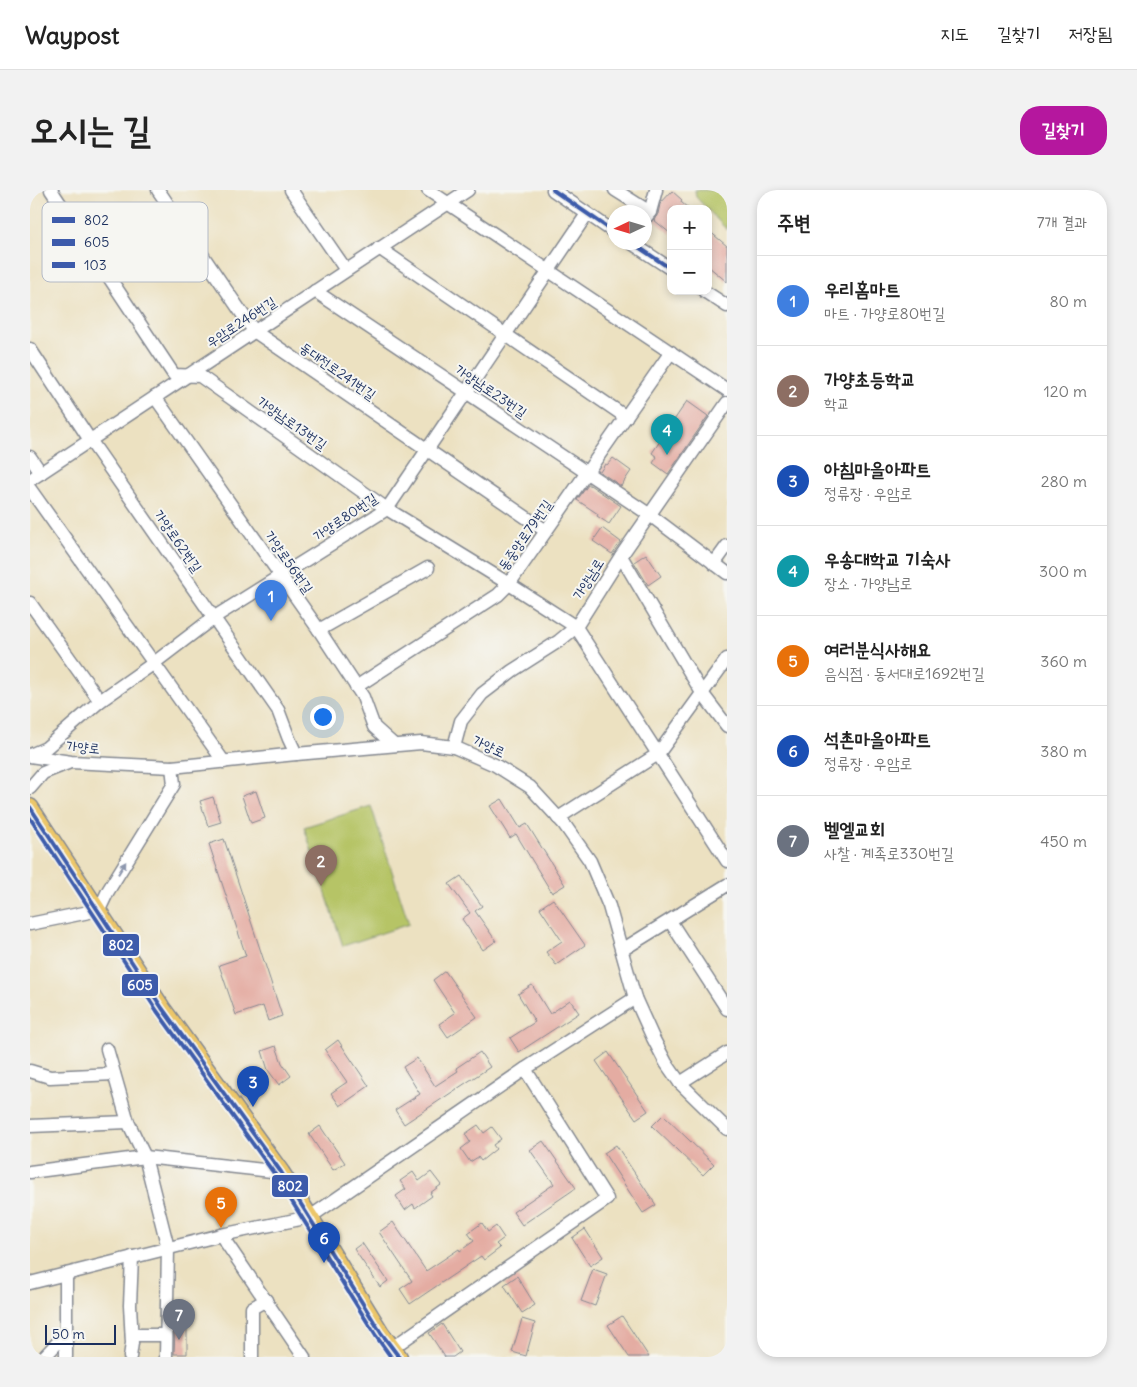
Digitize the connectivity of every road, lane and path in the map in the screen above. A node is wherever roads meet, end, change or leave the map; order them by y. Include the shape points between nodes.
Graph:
1 (51, 190) edge
2 (158, 190) edge
3 (291, 190) edge
4 (428, 190) edge
5 (468, 190) edge
6 (553, 190) edge
7 (615, 190) edge
8 (656, 190) edge
9 (59, 202) edge
10 (166, 202) edge
11 (448, 203) junction
12 (633, 205) edge
13 (651, 205) edge
14 (587, 214) junction
15 (607, 227) edge
16 (379, 248) junction
17 (642, 250) edge
18 (208, 263) edge
19 (667, 266) edge
20 (346, 270) junction
21 (550, 271) junction
22 (112, 282) edge
23 (315, 291) junction
24 (710, 295) edge
25 (727, 306) edge
26 (254, 331) junction
27 (506, 335) junction
28 (30, 349) edge
29 (671, 352) junction
30 (185, 377) junction
31 (727, 390) edge
32 (468, 393) junction
33 (155, 397) junction
34 (727, 403) edge
35 (626, 417) junction
36 (90, 440) junction
37 (427, 451) junction
38 (30, 457) edge
39 (587, 473) junction
40 (35, 476) edge
41 (30, 489) edge
42 (387, 510) junction
43 (650, 515) junction
44 (546, 531) junction
45 (727, 546) edge
46 (621, 556) junction
47 (714, 564) junction
48 (428, 568) dead end
49 (727, 573) edge
50 (281, 577) junction
51 (510, 584) junction
52 (30, 603) edge
53 (213, 618) junction
54 (576, 627) junction
55 (319, 630) junction
56 (727, 659) edge
57 (154, 664) junction
58 (356, 687) junction
59 (702, 693) junction
60 (100, 701) junction
61 (727, 726) edge
62 (394, 745) junction
63 (454, 747) junction
64 (296, 754) junction
65 (658, 754) junction
66 (30, 756) edge
67 (71, 762) junction
68 (224, 762) junction
69 (172, 767) junction
70 (30, 788) edge
71 (30, 807) edge
72 (558, 818) junction
73 (727, 861) edge
74 (727, 885) edge
75 (99, 910) junction
76 (670, 921) junction
77 (30, 924) edge
78 (622, 950) junction
79 (636, 998) junction
80 (727, 1009) edge
81 (107, 1049) dead end
82 (727, 1053) edge
83 (525, 1069) junction
84 (30, 1071) edge
85 (114, 1074) junction
86 (680, 1083) junction
87 (128, 1122) junction
88 (30, 1126) edge
89 (727, 1129) edge
90 (145, 1157) junction
91 (30, 1172) edge
92 (280, 1172) junction
93 (310, 1217) junction
94 (221, 1235) junction
95 (168, 1248) junction
96 (132, 1257) junction
97 (66, 1274) junction
98 (30, 1283) edge
99 (266, 1300) junction
100 (66, 1334) junction
101 (132, 1335) junction
102 (166, 1335) junction
103 (395, 1353) edge
104 (44, 1357) edge
105 (66, 1357) edge
106 (130, 1357) edge
107 (166, 1357) edge
108 (252, 1357) edge
109 (304, 1357) edge

1 - 9 street, 가양남로13번길
2 - 10 street, 동대전로241번길
3 - 20 street
4 - 11 street
5 - 11 street, 우암로246번길
6 - 14 street
7 - 12 street
8 - 13 street
11 - 16 street, 우암로246번길
11 - 21 street
14 - 15 street
14 - 21 street, 가양로80번길
16 - 20 street, 우암로246번길
16 - 27 street
17 - 19 street
18 - 26 street, 동대전로241번길
20 - 23 street, 우암로246번길
21 - 27 street, 가양로80번길
21 - 29 street
22 - 30 street, 가양남로13번길 via 174,376
23 - 26 street, 우암로246번길
23 - 32 street, 가양남로23번길
24 - 25 street
26 - 30 street, 우암로246번길
26 - 37 street, 동대전로241번길
27 - 32 street, 가양로80번길
27 - 35 street
28 - 36 street, 가양로62번길
29 - 31 street
29 - 35 street, 동중앙로79번길
30 - 33 street, 우암로246번길
30 - 42 street, 가양남로13번길 via 200,376
32 - 37 street, 가양로80번길
32 - 39 street, 가양남로23번길
33 - 36 street, 우암로246번길
33 - 50 street, 가양로56번길
34 - 43 street, 가양남로
35 - 39 street, 동중앙로79번길
36 - 40 street, 우암로246번길
36 - 53 street, 가양로62번길
37 - 42 street, 가양로80번길
37 - 44 street, 동대전로241번길
38 - 40 street
39 - 43 street, 가양남로23번길
39 - 44 street, 동중앙로79번길
41 - 57 street
42 - 50 street, 가양로80번길
42 - 51 street, 가양남로13번길
43 - 46 street, 가양남로
43 - 47 street, 가양남로23번길
44 - 51 street, 동중앙로79번길
45 - 47 street
46 - 54 street, 가양남로
46 - 59 street
47 - 49 street, 가양남로23번길
48 - 55 street
50 - 53 street, 가양로80번길
50 - 55 street, 가양로56번길
51 - 54 street, 가양남로13번길
51 - 58 street, 동중앙로79번길
52 - 60 street
53 - 57 street, 가양로80번길
53 - 64 street, 가양로62번길 via 278,710
54 - 63 street, 가양남로 via 482,694 461,721
54 - 65 street
55 - 58 street, 가양로56번길
56 - 59 street
57 - 60 street, 가양로80번길
57 - 68 street
58 - 62 street, 가양로56번길 via 374,727
59 - 61 street
59 - 65 street
60 - 66 street, 가양로80번길 via 52,743
62 - 63 street, 가양로 via 421,743
62 - 64 street, 가양로
63 - 72 street, 가양로 via 495,764 530,788
64 - 68 street, 가양로
65 - 72 street
65 - 73 street
66 - 67 street, 가양로
67 - 69 street, 가양로
67 - 70 street via 43,773
68 - 69 street, 가양로
75 -> 69 street via 174,784
71 - 75 main road
72 - 78 street, 가양로 via 590,861 609,906
74 - 76 street
75 - 77 street
75 - 92 main road via 162,1008
76 - 78 street
76 - 80 street
78 - 79 street, 가양로
79 - 83 street
79 - 86 street, 가양로 via 666,1063
81 - 85 street
82 - 86 street
83 - 93 street
83 - 103 street via 606,1199
84 - 85 street via 50,1077
85 - 87 street
86 - 89 street, 가양로
87 - 88 street
87 - 90 street
90 - 91 street
90 - 92 street
90 - 95 street
92 - 93 main road
93 - 94 street
93 - 103 main road
94 - 95 street
94 - 99 street
95 - 96 street
95 - 102 street
96 - 97 street
96 - 101 street
97 - 98 street
97 - 100 street
99 - 108 street via 252,1308
99 - 109 street
100 - 104 street
100 - 105 street
101 - 102 street
101 - 106 street
102 - 107 street

